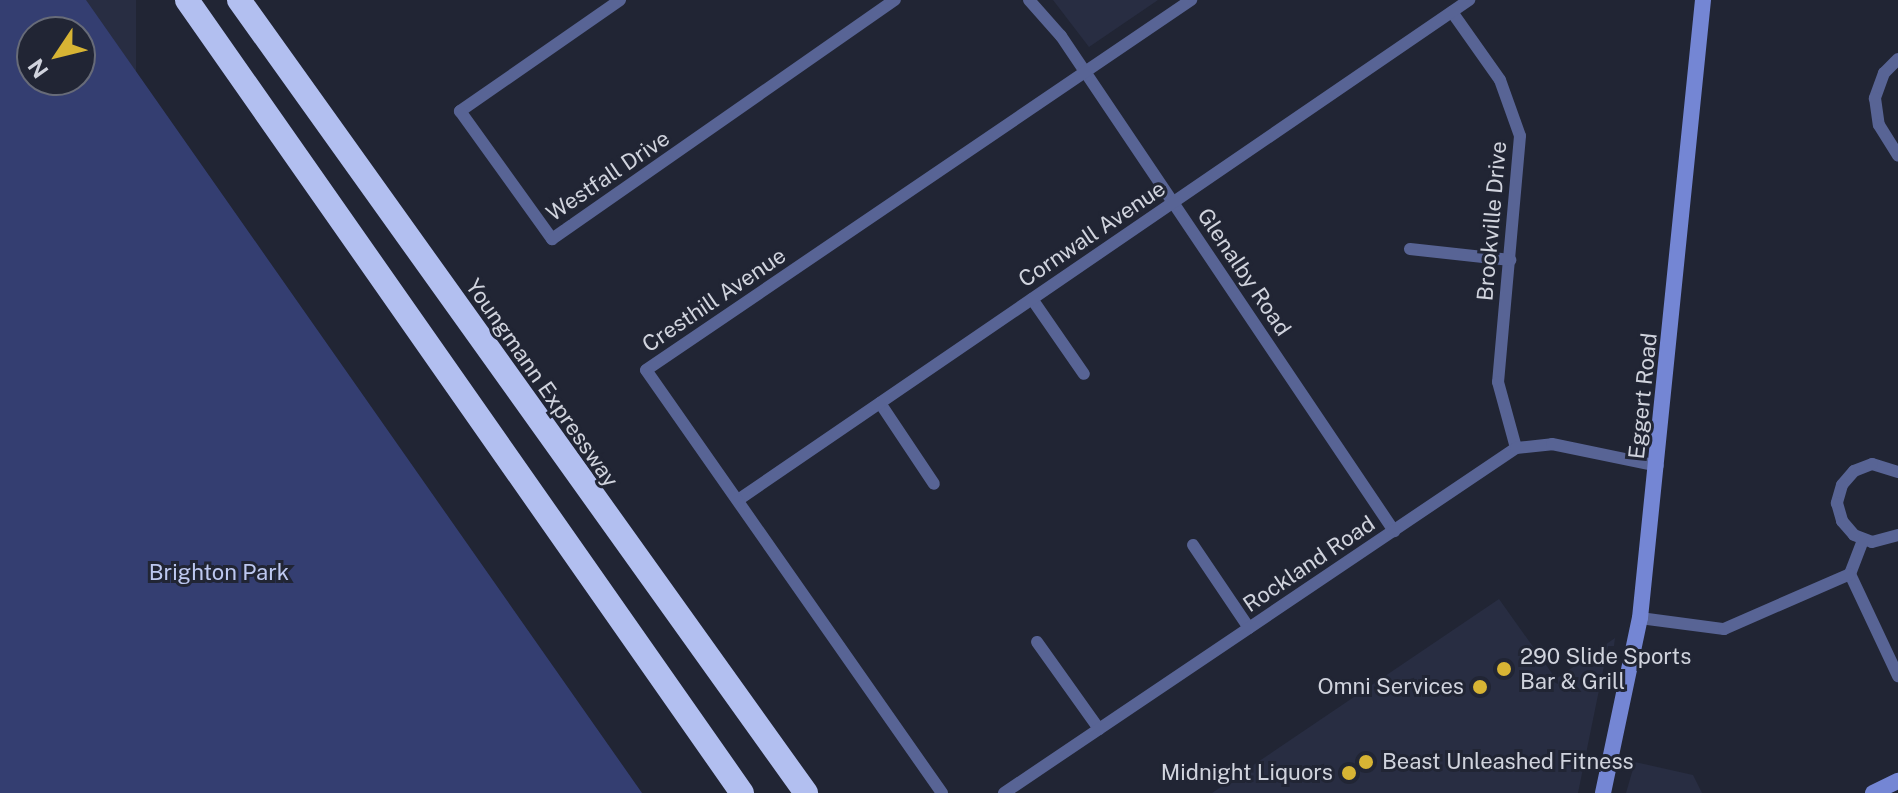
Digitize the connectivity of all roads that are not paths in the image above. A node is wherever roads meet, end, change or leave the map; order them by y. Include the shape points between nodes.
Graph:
1 (187, 0) edge
2 (239, 0) edge
3 (620, 0) edge
4 (895, 0) edge
5 (1029, 0) edge
6 (1191, 0) edge
7 (1469, 0) edge
8 (1703, 0) edge
9 (1452, 12) junction
10 (1898, 59) edge
11 (1084, 73) junction
12 (1898, 155) edge
13 (1174, 203) junction
14 (1410, 249) dead end
15 (1510, 260) junction
16 (1032, 299) junction
17 (1084, 374) dead end
18 (880, 403) junction
19 (1516, 448) junction
20 (1658, 466) junction
21 (1898, 472) edge
22 (934, 484) dead end
23 (738, 500) junction
24 (1394, 531) junction
25 (1898, 535) edge
26 (1863, 540) junction
27 (1193, 545) dead end
28 (1850, 574) junction
29 (1640, 618) junction
30 (1249, 628) junction
31 (1037, 642) dead end
32 (1898, 676) edge
33 (1099, 729) junction
34 (1898, 781) edge
35 (742, 793) edge
36 (806, 793) edge
37 (942, 793) edge
38 (1004, 793) edge
39 (1603, 793) edge
40 (1873, 793) edge

1 - 35 highway
2 - 36 highway, Youngmann Expressway
3 - 4 street, Westfall Drive via 460,111 552,239
5 - 11 street, Glenalby Road
6 - 11 street, Cresthill Avenue
7 - 9 street, Cornwall Avenue
8 - 20 street, Eggert Road
9 - 13 street, Cornwall Avenue
9 - 15 street, Brookville Drive via 1500,80 1516,117 1521,156
10 - 12 street via 1884,73 1875,98 1879,125
11 - 13 street, Glenalby Road
11 - 23 street, Cresthill Avenue via 646,370
13 - 16 street, Cornwall Avenue
13 - 24 street, Glenalby Road
14 - 15 street
15 - 19 street, Brookville Drive via 1498,382
16 - 17 street
16 - 18 street, Cornwall Avenue
18 - 22 street
18 - 23 street, Cornwall Avenue
19 - 20 street, Rockland Road via 1552,444
19 - 24 street, Rockland Road
20 - 29 street, Eggert Road
21 - 26 street via 1872,464 1854,471 1842,485 1837,503 1842,521
23 - 37 street, Cresthill Avenue
24 - 30 street, Rockland Road
25 - 26 street
26 - 28 street
27 - 30 street
28 - 29 street via 1724,629
28 - 32 street
29 - 39 street, Eggert Road
30 - 33 street, Rockland Road
31 - 33 street
33 - 38 street, Rockland Road
34 - 40 street

